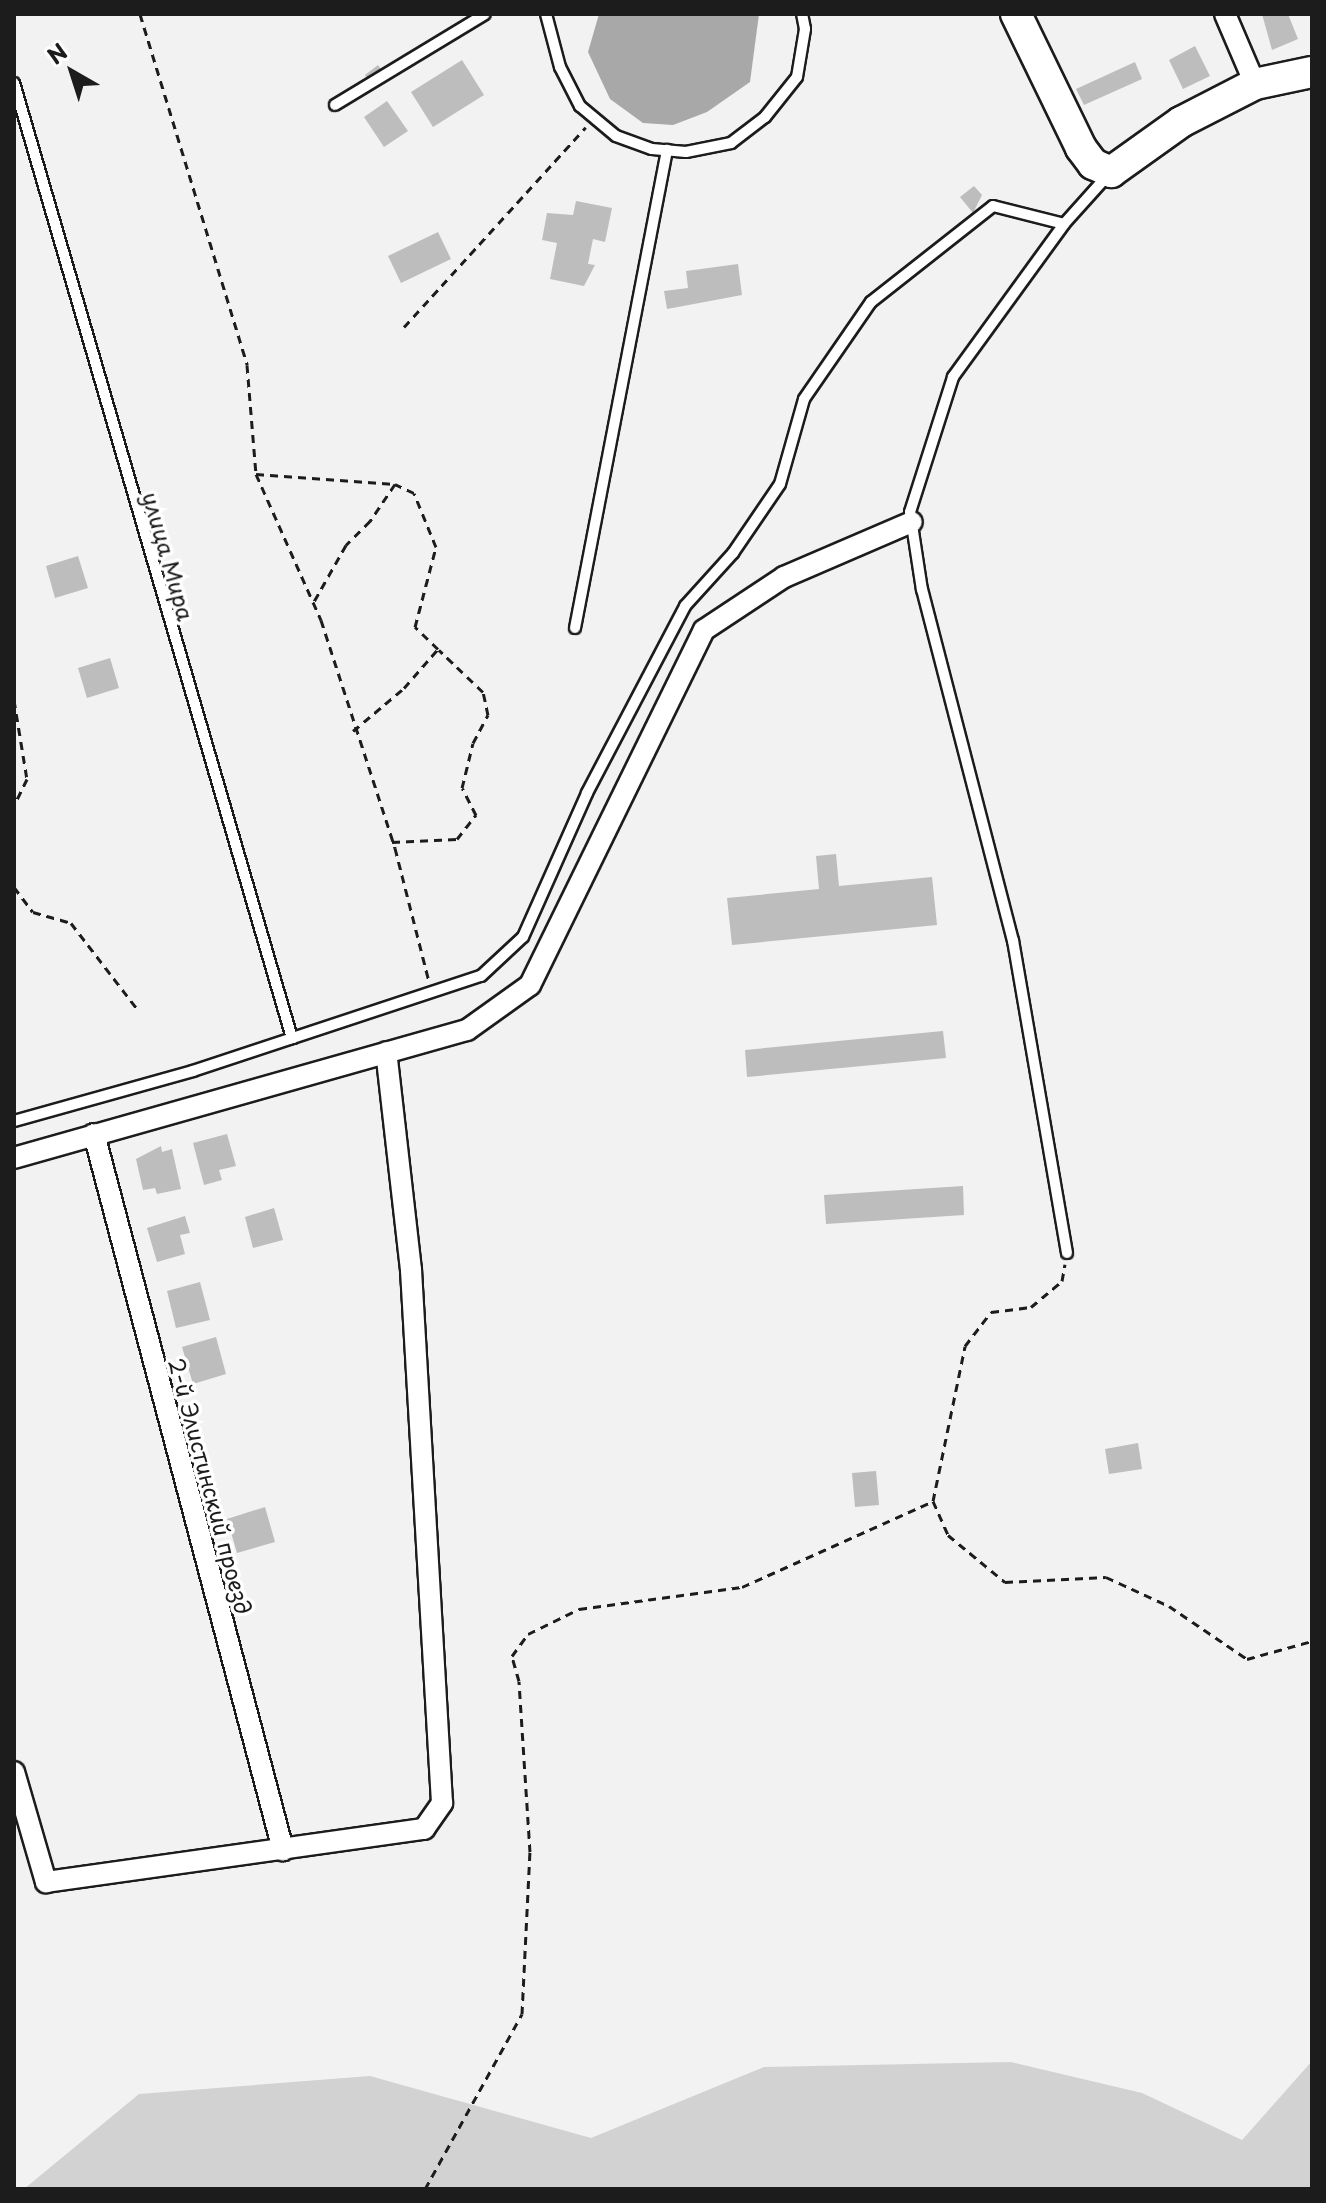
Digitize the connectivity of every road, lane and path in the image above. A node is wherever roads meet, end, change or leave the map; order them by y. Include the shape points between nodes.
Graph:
1 (140, 14) edge
2 (485, 14) edge
3 (546, 14) edge
4 (802, 14) edge
5 (1016, 14) edge
6 (1225, 14) edge
7 (1312, 72) edge
8 (14, 83) edge
9 (1255, 84) junction
10 (335, 105) dead end
11 (594, 118) junction
12 (667, 150) junction
13 (1111, 172) junction
14 (1064, 224) junction
15 (404, 327) dead end
16 (256, 474) junction
17 (395, 484) junction
18 (912, 522) junction
19 (312, 605) junction
20 (575, 628) dead end
21 (438, 649) junction
22 (14, 700) edge
23 (353, 731) junction
24 (14, 806) edge
25 (392, 842) junction
26 (14, 887) edge
27 (432, 992) junction
28 (138, 1010) dead end
29 (292, 1038) junction
30 (386, 1052) junction
31 (14, 1121) edge
32 (94, 1134) junction
33 (14, 1158) edge
34 (1067, 1253) joint
35 (933, 1501) junction
36 (1312, 1641) edge
37 (14, 1772) edge
38 (283, 1850) junction
39 (425, 2189) edge

1 - 16 path via 247,365
2 - 10 lane
3 - 11 lane via 560,67 580,106
4 - 12 lane via 805,29 797,77 765,117 731,143
5 - 13 street via 1081,148 1093,164
6 - 9 street
7 - 9 street
8 - 29 lane, улица Мира
9 - 13 street via 1181,122
11 - 12 lane via 616,136
11 - 15 path
12 - 20 lane
13 - 14 lane
14 - 18 lane via 953,377 910,512
14 - 27 lane via 993,206 871,302 804,399 780,484 733,553 685,606 587,793 523,937 481,976
16 - 17 path
16 - 19 path
17 - 19 path via 346,545
17 - 21 path via 414,493 436,547 415,627
18 - 30 street via 784,577 704,630 530,985 467,1030
18 - 34 lane via 922,590 1013,941
19 - 23 path
21 - 23 path via 404,688
21 - 25 path via 483,692 488,715 473,743 462,788 476,815 457,839
22 - 24 path via 27,779
23 - 25 path
25 - 27 path
26 - 28 path via 33,912 71,923
27 - 29 lane
29 - 31 lane
30 - 32 street
30 - 38 street via 411,1270 442,1803 424,1829
32 - 33 street
32 - 38 street, 2-й Элистинский проезд
34 - 35 path via 1062,1281 1031,1307 991,1312 965,1346
35 - 36 path via 948,1535 1005,1582 1106,1577 1169,1606 1247,1659
35 - 39 path via 742,1587 579,1609 528,1634 512,1656 519,1681 530,1852 522,2014
37 - 38 street via 46,1882

